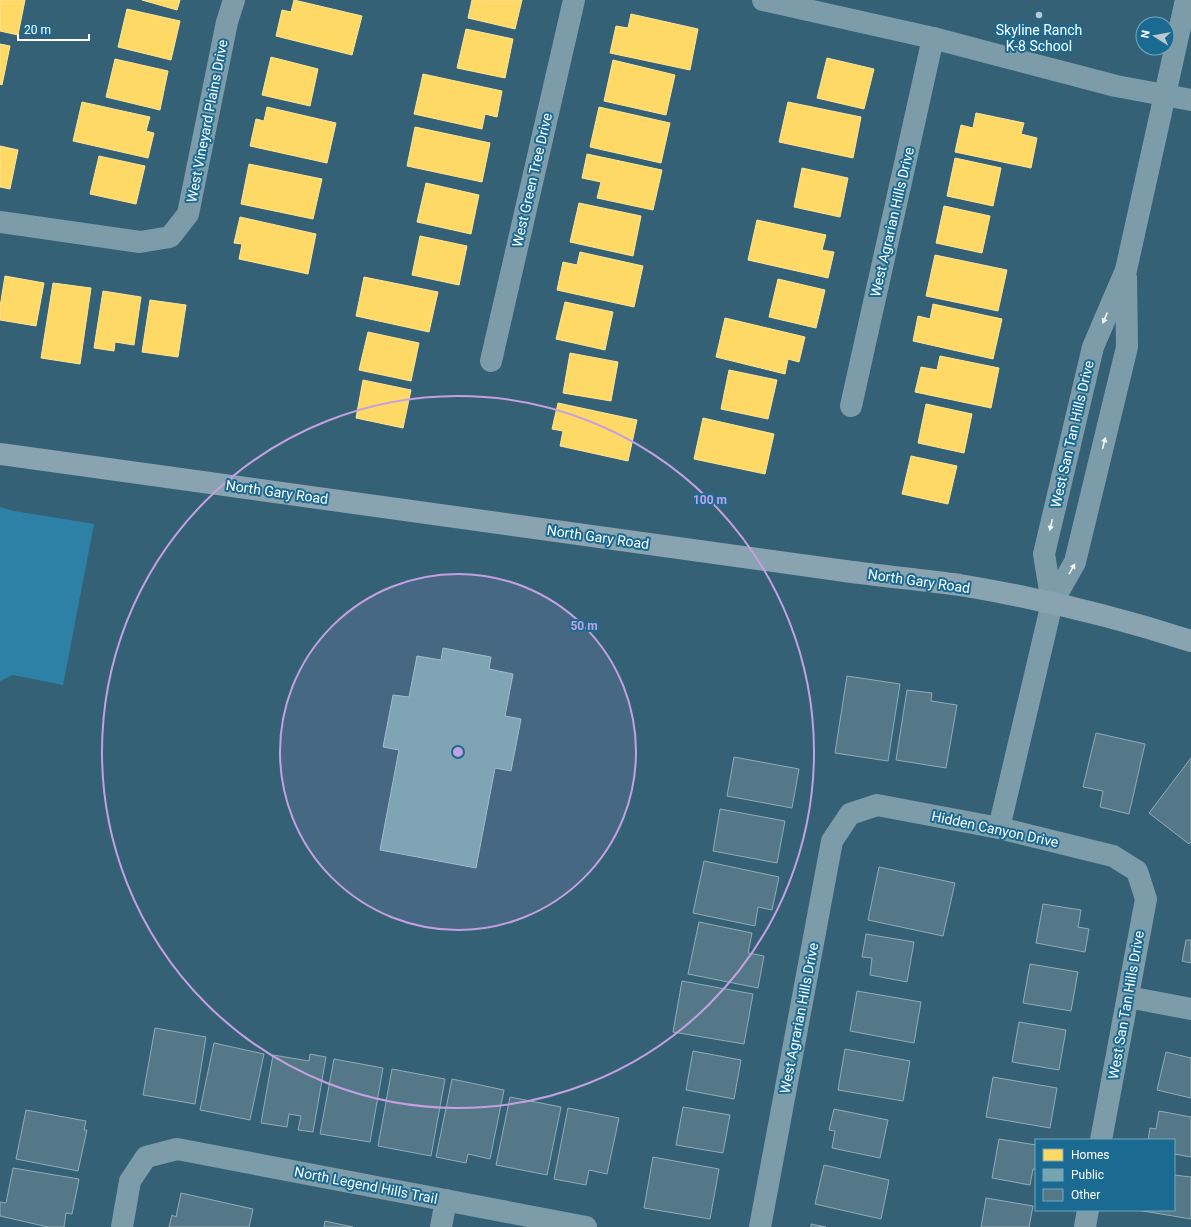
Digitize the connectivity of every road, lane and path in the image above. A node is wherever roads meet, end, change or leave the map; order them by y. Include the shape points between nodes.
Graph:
1 (234, 0) edge
2 (574, 0) edge
3 (763, 0) edge
4 (1186, 0) edge
5 (933, 38) junction
6 (1164, 95) junction
7 (1191, 100) edge
8 (0, 222) edge
9 (1126, 270) junction
10 (491, 361) dead end
11 (851, 406) dead end
12 (0, 454) edge
13 (1052, 603) junction
14 (1191, 641) edge
15 (850, 814) joint
16 (999, 828) junction
17 (1137, 871) joint
18 (1128, 997) junction
19 (1191, 1009) edge
20 (1101, 1139) edge
21 (446, 1200) junction
22 (1088, 1211) edge
23 (122, 1227) edge
24 (441, 1227) edge
25 (586, 1227) edge
26 (760, 1227) edge
27 (1085, 1227) edge

1 - 8 street, West Vineyard Plains Drive via 227,22 188,214 170,237 140,242
2 - 10 street, West Green Tree Drive
3 - 5 street
4 - 6 street, West San Tan Hills Drive
5 - 6 street via 1116,86
5 - 11 street, West Agrarian Hills Drive
6 - 7 street
6 - 9 street, West San Tan Hills Drive
13 -> 9 street, West San Tan Hills Drive via 1075,562 1127,347
9 -> 13 street, West San Tan Hills Drive via 1093,347 1044,554
12 - 13 main road, North Gary Road via 960,586
13 - 14 main road, North Gary Road
13 - 16 street, West San Tan Hills Drive
15 - 16 street, Hidden Canyon Drive via 877,805
15 - 26 street, West Agrarian Hills Drive via 832,841
16 - 17 street, Hidden Canyon Drive via 1113,856
17 - 18 street, West San Tan Hills Drive via 1146,898
18 - 19 street
18 - 20 street, West San Tan Hills Drive
21 - 23 street, North Legend Hills Trail via 176,1149 146,1157 130,1181
21 - 24 street
21 - 25 street, North Legend Hills Trail
22 - 27 street

